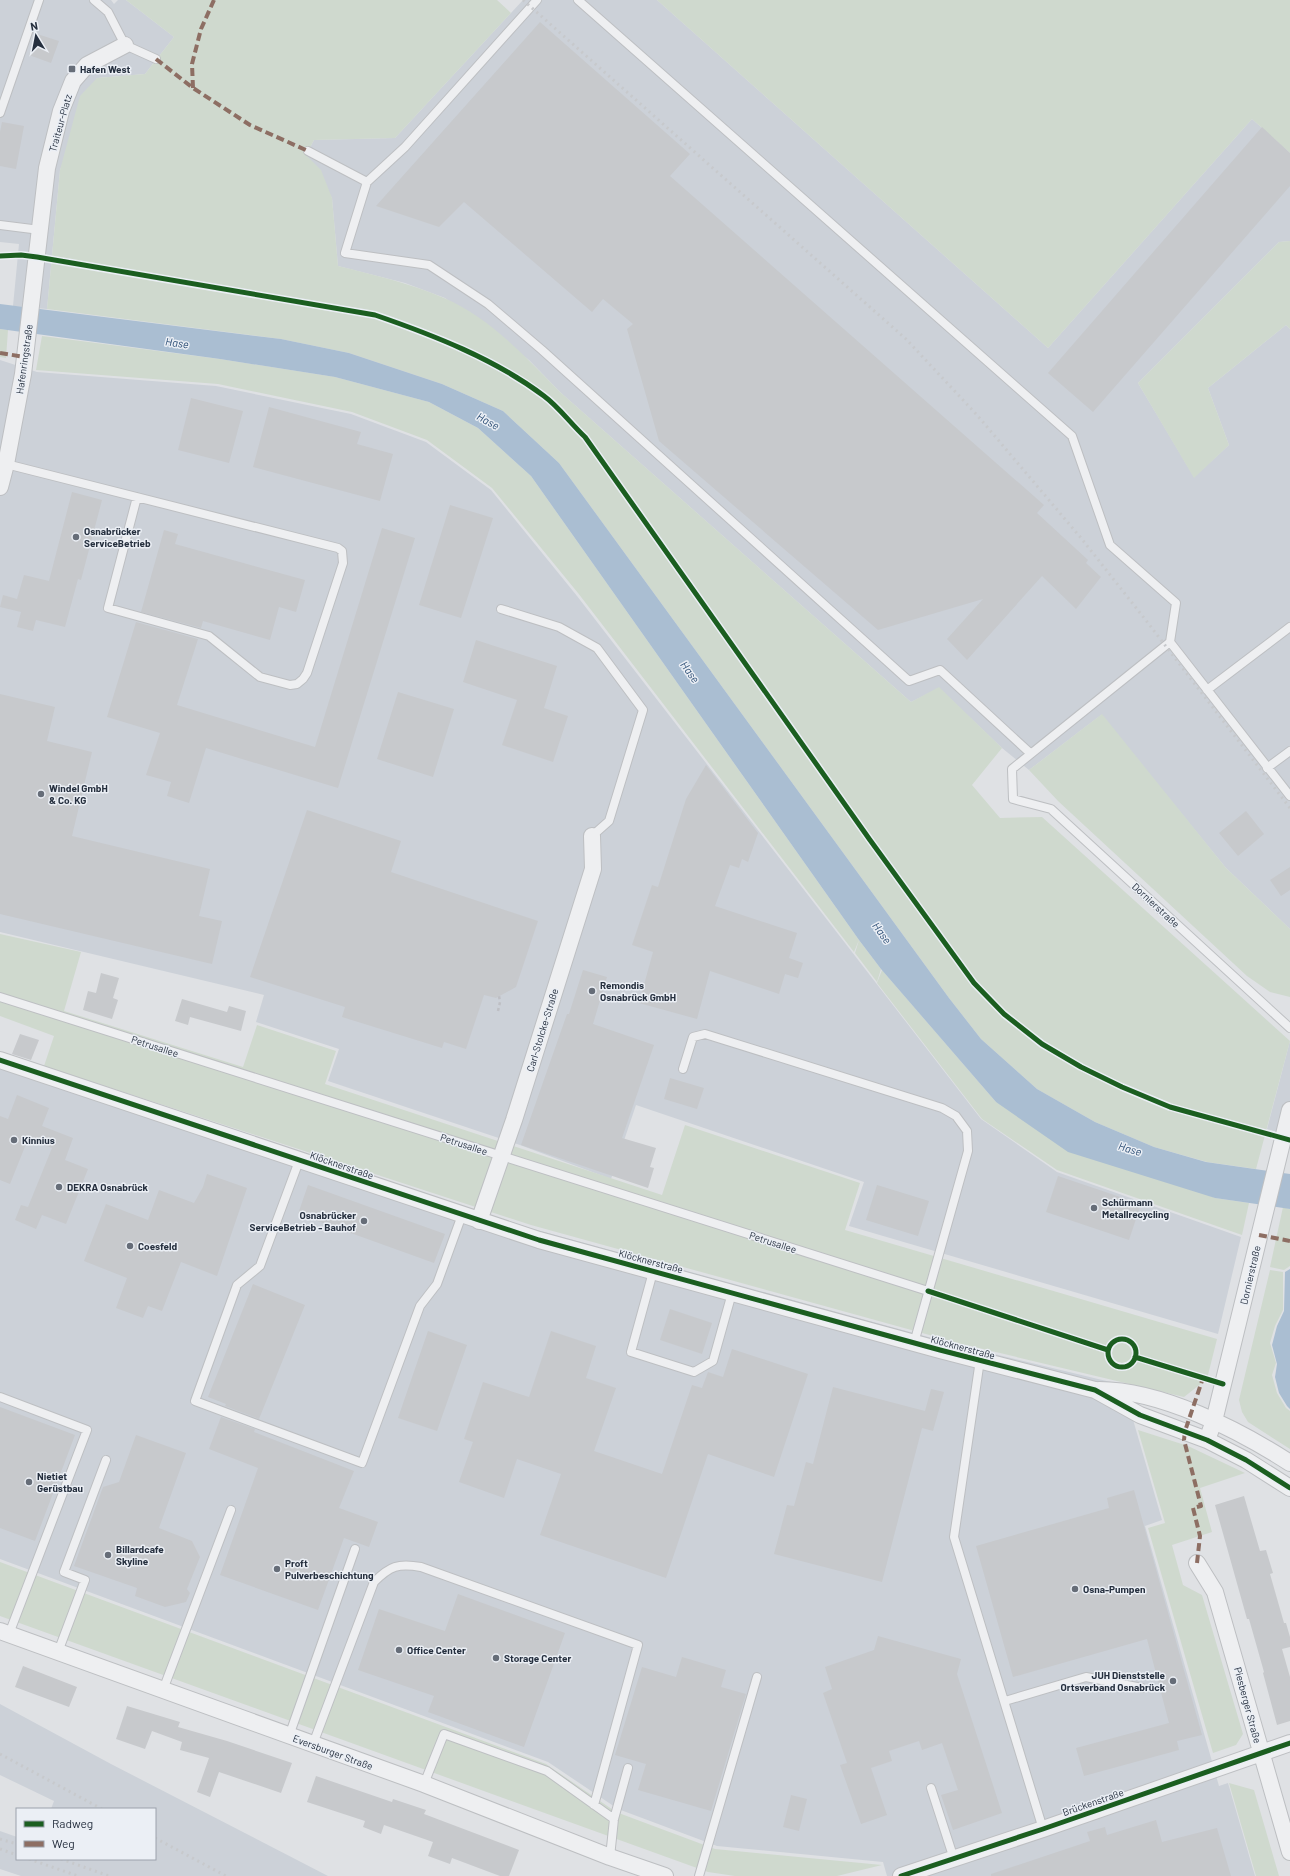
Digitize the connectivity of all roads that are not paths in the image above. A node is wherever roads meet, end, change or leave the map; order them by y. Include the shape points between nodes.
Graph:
1 (39, 0) edge
2 (94, 0) edge
3 (537, 0) edge
4 (578, 0) edge
5 (125, 45) junction
6 (156, 59) dead end
7 (0, 113) edge
8 (308, 151) dead end
9 (367, 182) junction
10 (0, 225) edge
11 (40, 230) junction
12 (6, 464) junction
13 (0, 487) edge
14 (137, 497) junction
15 (501, 609) dead end
16 (1290, 627) edge
17 (1170, 642) junction
18 (1207, 690) junction
19 (1290, 751) edge
20 (1030, 753) junction
21 (1267, 768) junction
22 (1290, 796) edge
23 (592, 836) joint
24 (0, 997) edge
25 (1290, 1028) edge
26 (0, 1060) edge
27 (683, 1069) dead end
28 (1290, 1110) edge
29 (502, 1156) junction
30 (299, 1161) junction
31 (462, 1215) junction
32 (479, 1221) junction
33 (653, 1272) junction
34 (928, 1291) junction
35 (732, 1293) junction
36 (914, 1343) junction
37 (980, 1360) junction
38 (1095, 1390) junction
39 (0, 1397) edge
40 (1214, 1421) junction
41 (1207, 1440) junction
42 (106, 1460) dead end
43 (1290, 1463) edge
44 (1290, 1488) edge
45 (231, 1510) dead end
46 (355, 1549) dead end
47 (1198, 1563) dead end
48 (5, 1633) edge
49 (58, 1652) junction
50 (757, 1678) dead end
51 (1142, 1688) dead end
52 (163, 1690) junction
53 (1005, 1701) junction
54 (289, 1736) junction
55 (1290, 1743) edge
56 (313, 1744) junction
57 (1262, 1754) junction
58 (628, 1768) dead end
59 (424, 1784) junction
60 (931, 1788) dead end
61 (594, 1805) junction
62 (614, 1819) junction
63 (1043, 1829) junction
64 (1290, 1852) edge
65 (610, 1857) junction
66 (954, 1859) junction
67 (665, 1876) edge
68 (699, 1876) edge
69 (901, 1876) edge

1 - 7 lane
2 - 5 lane via 108,12
3 - 9 lane via 405,147
4 - 17 lane via 1072,436 1110,545 1176,603
5 - 6 lane
5 - 11 street, Traiteur-Platz via 87,65 73,81 61,111 47,168
8 - 9 lane
9 - 20 lane via 345,252 429,265 488,304 909,680 940,670
10 - 11 lane
11 - 12 street, Hafenringstraße via 26,350
12 - 13 street, Hafenringstraße
12 - 14 lane
14 - 14 lane via 342,551 343,563 303,680 290,685 260,677 209,636 108,608
15 - 23 lane via 559,627 597,648 643,710 609,821
16 - 18 lane
17 - 18 lane
17 - 20 lane
18 - 21 lane
19 - 21 lane
20 - 25 lane, Dornierstraße via 1012,769 1013,799 1051,809
21 - 22 lane
23 - 29 street, Carl-Stolcke-Straße via 593,869
24 - 29 lane, Petrusallee
26 - 30 street, Klöcknerstraße
27 - 34 lane via 694,1037 705,1034 942,1108 956,1116 967,1131 968,1151
28 - 40 street, Dornierstraße
29 - 32 street, Carl-Stolcke-Straße
29 - 34 lane, Petrusallee
30 - 31 street, Klöcknerstraße
30 - 31 lane via 260,1266 237,1285 195,1401 362,1463 420,1306 437,1284
31 - 32 street, Klöcknerstraße
32 - 33 street, Klöcknerstraße
33 - 35 street, Klöcknerstraße
33 - 35 lane via 631,1352 694,1372 713,1361
34 - 36 lane
35 - 36 street, Klöcknerstraße
36 - 37 street, Klöcknerstraße
37 - 38 street, Klöcknerstraße
37 - 53 lane via 954,1537
38 - 40 street, Klöcknerstraße via 1118,1390
38 - 41 street, Klöcknerstraße via 1140,1415
39 - 48 lane via 87,1430
40 - 41 street, Dornierstraße
40 - 43 street, Klöcknerstraße via 1258,1443
41 - 44 street, Klöcknerstraße via 1246,1460
42 - 49 lane via 64,1572 85,1580
45 - 52 lane
46 - 54 lane
47 - 57 street, Piesberger Straße via 1215,1592
48 - 49 street, Eversburger Straße
49 - 52 street, Eversburger Straße
50 - 68 lane
51 - 53 lane via 1086,1678
52 - 54 street, Eversburger Straße
53 - 63 lane
54 - 56 street, Eversburger Straße
55 - 57 street, Brückenstraße
56 - 59 street, Eversburger Straße
56 - 61 lane via 374,1582 386,1570 404,1564 421,1567 638,1645
57 - 63 street, Brückenstraße
57 - 64 street, Piesberger Straße
58 - 62 lane
59 - 61 lane via 444,1734 547,1771
59 - 65 street, Eversburger Straße
60 - 66 lane
61 - 62 lane
62 - 65 lane
63 - 66 street, Brückenstraße
65 - 67 street, Eversburger Straße
66 - 69 street, Brückenstraße

